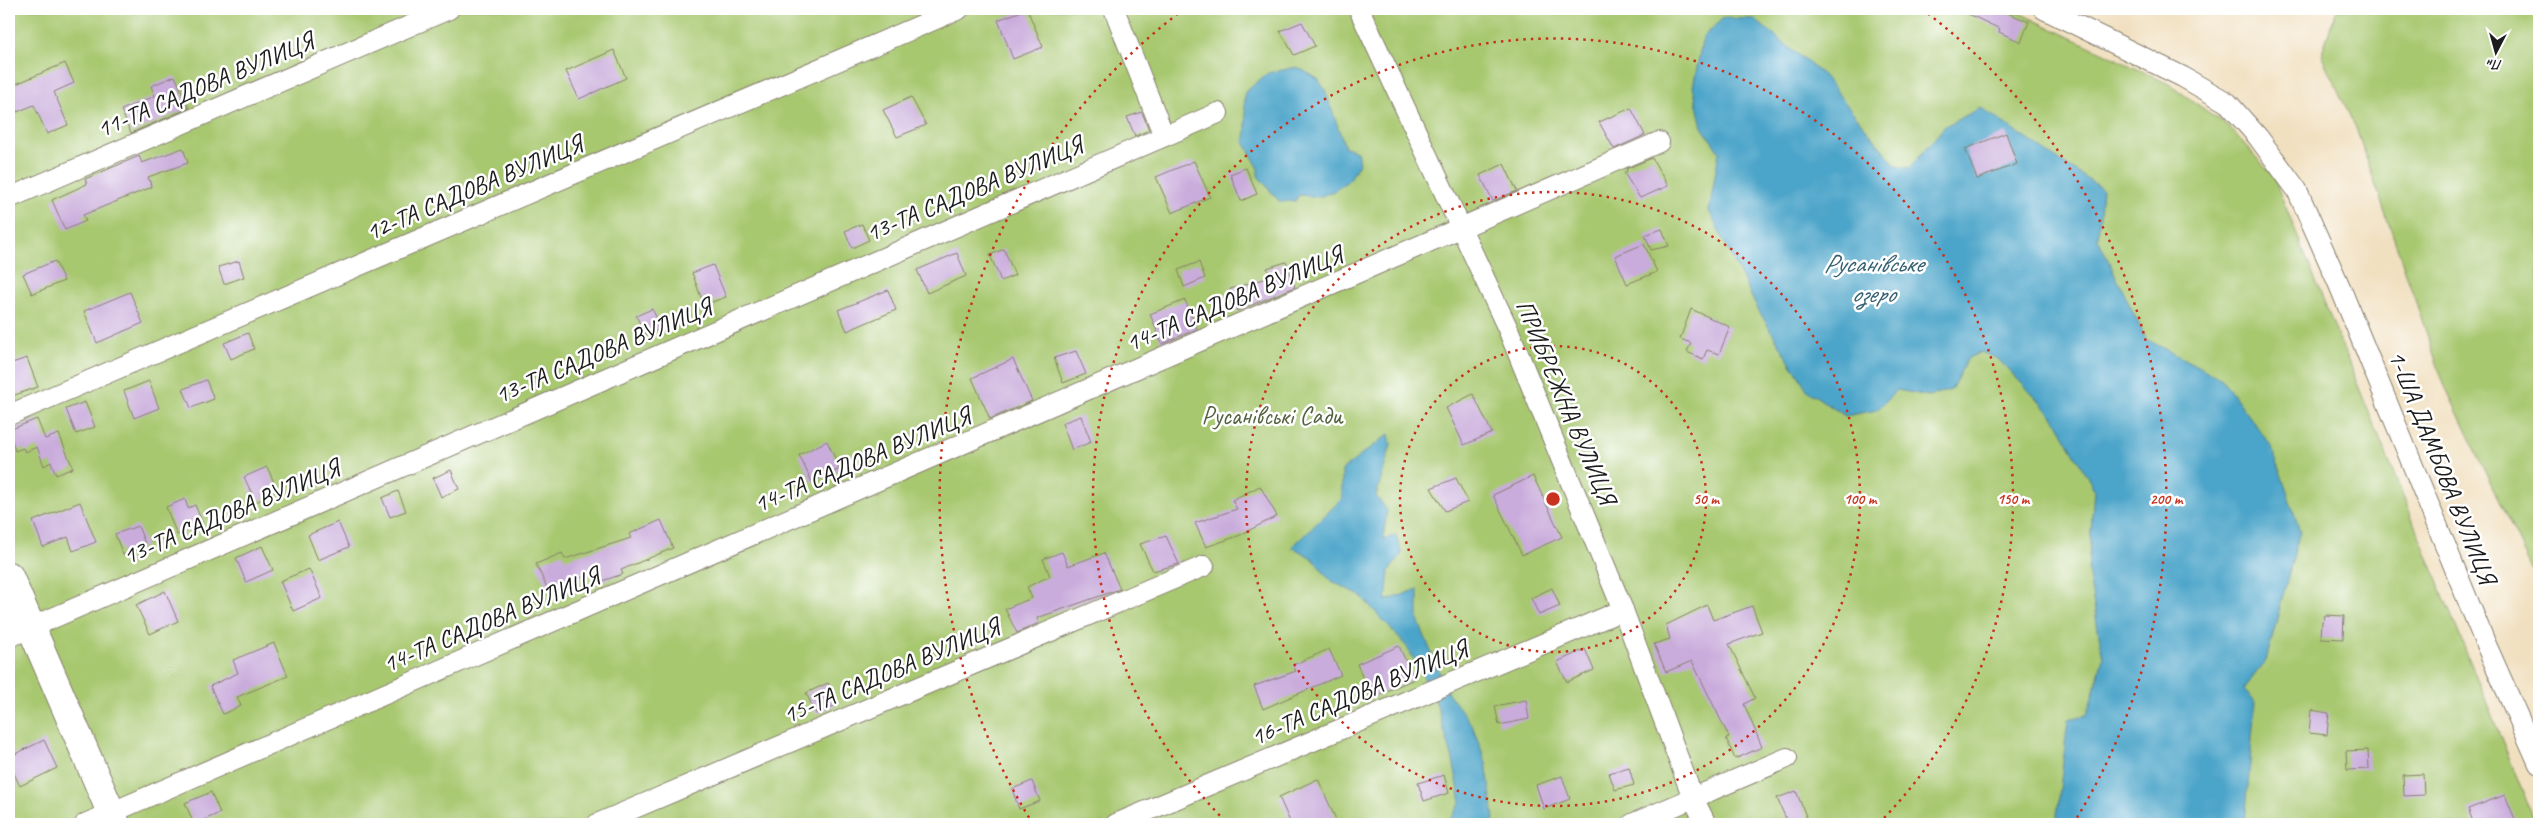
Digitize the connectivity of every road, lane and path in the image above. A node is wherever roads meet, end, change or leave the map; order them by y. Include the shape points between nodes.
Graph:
1 (449, 9) edge
2 (959, 9) edge
3 (1114, 9) edge
4 (1359, 9) edge
5 (2044, 9) edge
6 (1218, 113) dead end
7 (1164, 136) junction
8 (1659, 142) dead end
9 (9, 198) edge
10 (1462, 229) junction
11 (9, 415) edge
12 (1204, 566) dead end
13 (9, 576) edge
14 (1623, 610) junction
15 (20, 632) edge
16 (1787, 758) dead end
17 (2539, 764) edge
18 (1693, 798) junction
19 (114, 819) edge
20 (86, 824) edge
21 (597, 824) edge
22 (1116, 824) edge
23 (1632, 824) edge
24 (1706, 824) edge

1 - 9 street, 11-ТА САДОВА ВУЛИЦЯ
2 - 11 street, 12-ТА САДОВА ВУЛИЦЯ
3 - 7 street
4 - 10 street, ПРИБРЕЖНА ВУЛИЦЯ
5 - 17 street, 1-ША ДАМБОВА ВУЛИЦЯ via 2183,77 2228,103 2297,190 2484,640
6 - 7 street, 13-ТА САДОВА ВУЛИЦЯ
7 - 15 street, 13-ТА САДОВА ВУЛИЦЯ
8 - 10 street, 14-ТА САДОВА ВУЛИЦЯ
10 - 14 street, ПРИБРЕЖНА ВУЛИЦЯ via 1508,329
10 - 19 street, 14-ТА САДОВА ВУЛИЦЯ
12 - 21 street, 15-ТА САДОВА ВУЛИЦЯ
13 - 15 main road
14 - 18 street, ПРИБРЕЖНА ВУЛИЦЯ
14 - 22 street, 16-ТА САДОВА ВУЛИЦЯ
15 - 19 main road
16 - 18 street
18 - 23 street
18 - 24 street, ПРИБРЕЖНА ВУЛИЦЯ
19 - 20 street, 14-ТА САДОВА ВУЛИЦЯ

